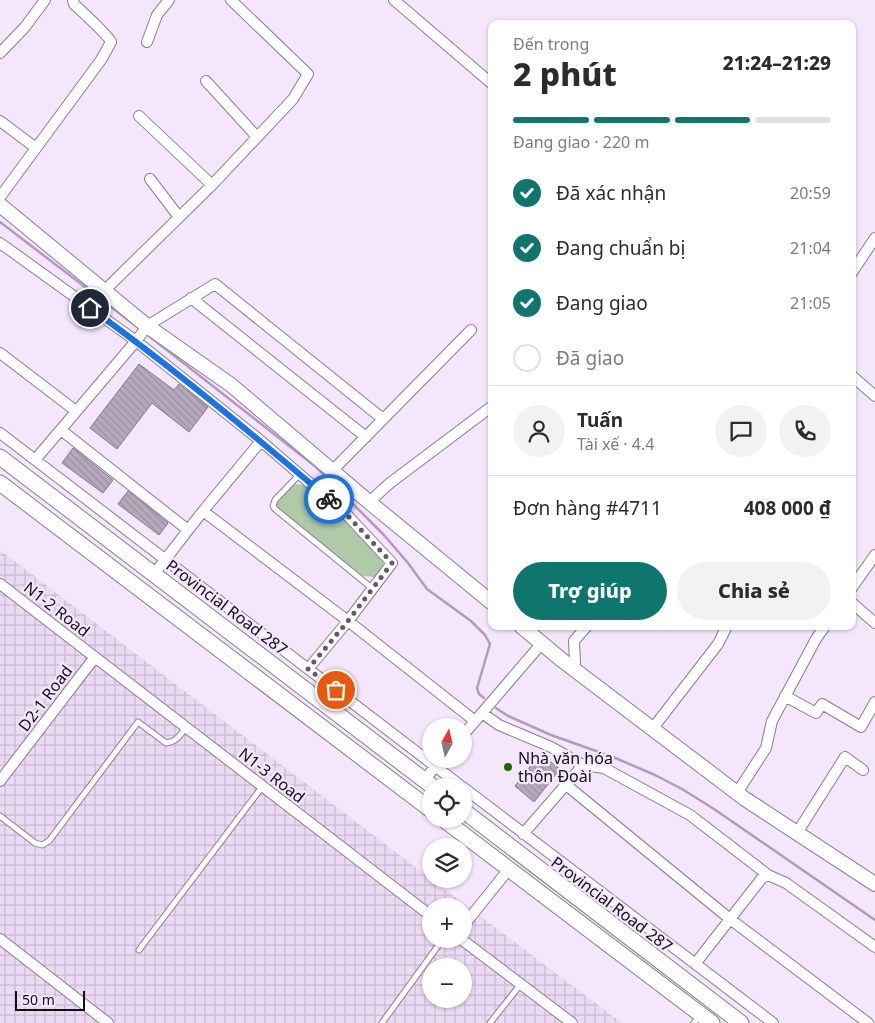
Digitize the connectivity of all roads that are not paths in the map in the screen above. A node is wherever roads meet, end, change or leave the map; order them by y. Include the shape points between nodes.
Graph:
1 (46, 0) edge
2 (73, 0) edge
3 (169, 0) edge
4 (231, 0) edge
5 (394, 0) edge
6 (147, 42) dead end
7 (0, 53) edge
8 (488, 80) edge
9 (206, 81) dead end
10 (139, 116) dead end
11 (0, 121) edge
12 (257, 137) junction
13 (36, 148) junction
14 (150, 179) dead end
15 (212, 186) junction
16 (0, 197) edge
17 (0, 205) edge
18 (179, 218) junction
19 (875, 238) edge
20 (0, 243) edge
21 (856, 266) edge
22 (104, 291) junction
23 (191, 298) junction
24 (148, 326) junction
25 (472, 330) dead end
26 (136, 341) junction
27 (0, 353) edge
28 (856, 379) edge
29 (875, 396) edge
30 (488, 409) edge
31 (76, 411) junction
32 (383, 419) junction
33 (61, 430) junction
34 (0, 434) edge
35 (366, 437) junction
36 (261, 441) junction
37 (0, 457) edge
38 (35, 460) junction
39 (332, 471) junction
40 (21, 473) junction
41 (300, 474) junction
42 (4, 486) edge
43 (369, 502) junction
44 (203, 511) junction
45 (188, 530) junction
46 (875, 555) edge
47 (165, 558) junction
48 (154, 574) junction
49 (856, 582) edge
50 (0, 584) edge
51 (373, 589) junction
52 (488, 600) edge
53 (856, 606) edge
54 (348, 621) junction
55 (875, 623) edge
56 (526, 630) edge
57 (583, 630) edge
58 (725, 630) edge
59 (822, 630) edge
60 (542, 643) junction
61 (95, 657) junction
62 (572, 667) junction
63 (308, 669) junction
64 (785, 696) junction
65 (875, 702) edge
66 (482, 713) junction
67 (474, 721) junction
68 (472, 724) edge
69 (186, 727) junction
70 (653, 728) junction
71 (422, 751) edge
72 (583, 764) junction
73 (444, 768) edge
74 (863, 770) dead end
75 (422, 778) edge
76 (453, 778) edge
77 (0, 781) edge
78 (566, 784) junction
79 (262, 787) junction
80 (738, 793) junction
81 (472, 795) edge
82 (422, 803) edge
83 (0, 816) edge
84 (472, 817) edge
85 (455, 828) edge
86 (797, 833) junction
87 (524, 834) junction
88 (509, 869) junction
89 (768, 875) junction
90 (875, 884) edge
91 (422, 909) edge
92 (472, 915) edge
93 (730, 919) junction
94 (0, 939) edge
95 (875, 946) edge
96 (436, 948) edge
97 (472, 948) edge
98 (138, 950) dead end
99 (695, 964) junction
100 (520, 985) junction
101 (702, 1020) edge
102 (108, 1023) edge
103 (382, 1023) edge
104 (490, 1023) edge
105 (572, 1023) edge
106 (740, 1023) edge
107 (773, 1023) edge
108 (868, 1023) edge

1 - 7 street
2 - 13 street via 97,28 109,36 110,42 101,60
3 - 6 street via 157,15
4 - 12 street via 308,74 293,99
5 - 8 street
9 - 12 street
10 - 15 street
11 - 13 street
12 - 15 street
13 - 16 street
14 - 18 street
15 - 18 street
17 - 22 street
18 - 22 street
19 - 21 street
20 - 26 street
22 - 24 street
23 - 24 street
23 - 32 street via 215,284
23 - 35 street
24 - 26 street
24 - 39 street via 231,385
25 - 32 street
26 - 31 street
26 - 36 street
27 - 31 street
28 - 29 street
30 - 43 street
31 - 33 street
32 - 35 street
33 - 38 street
33 - 45 street
34 - 38 street
35 - 39 street
36 - 41 street
36 - 44 street
37 - 40 main road, Provincial Road 287
38 - 47 street
39 - 43 street
40 - 42 main road
40 - 48 main road, Provincial Road 287
41 - 51 street via 348,516 392,563
41 - 51 lane via 273,506
42 - 82 main road
43 - 52 street
44 - 45 street
44 - 54 street
45 - 47 street
46 - 49 street
47 - 48 street
47 - 63 street
48 - 75 main road, Provincial Road 287
50 - 61 street, N1-2 Road
51 - 54 street
53 - 55 street
54 - 63 street
54 - 67 street
56 - 60 street
57 - 62 street via 574,642 575,663
58 - 70 street via 718,644
59 - 64 street
60 - 62 street
60 - 66 street
61 - 69 street, N1-3 Road
61 - 77 street, D2-1 Road
62 - 70 street
63 - 71 street
64 - 65 street via 816,713 822,704 861,727
64 - 80 street via 772,721 766,748
66 - 67 street
66 - 72 street via 499,725
67 - 68 street
69 - 79 street, N1-3 Road
69 - 83 lane via 177,740 166,743 138,722 49,841 42,845
70 - 80 street
72 - 78 street
72 - 89 street via 604,768 690,815
73 - 76 street
74 - 86 street via 845,757
78 - 87 street
78 - 93 street
79 - 91 street, N1-3 Road
79 - 98 lane
80 - 86 street
81 - 87 street
84 - 106 main road, Provincial Road 287
85 - 88 main road
86 - 90 street
87 - 99 street
88 - 92 street
88 - 101 main road
89 - 93 street via 762,878
89 - 95 street via 786,883
93 - 99 street
93 - 108 street
94 - 102 street
96 - 103 lane
97 - 100 street
99 - 107 street
100 - 104 lane
100 - 105 street

